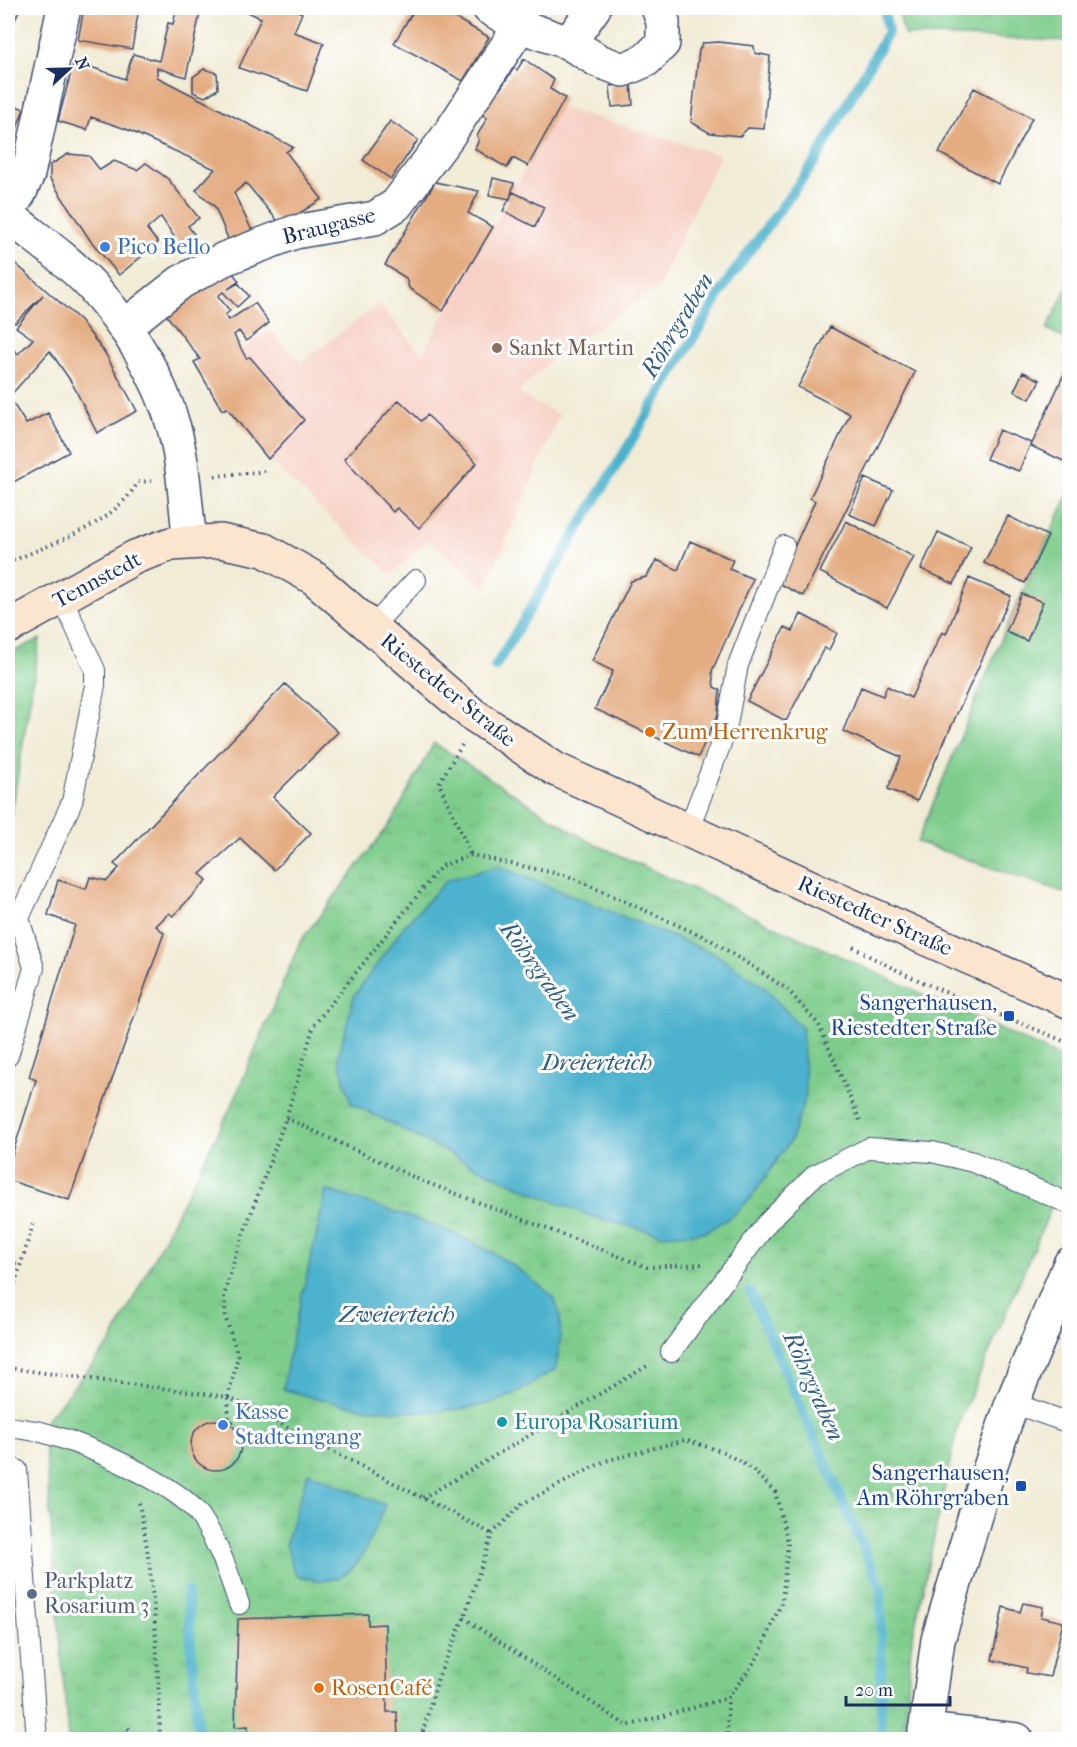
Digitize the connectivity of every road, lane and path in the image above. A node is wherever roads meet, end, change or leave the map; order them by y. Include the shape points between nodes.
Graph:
1 (64, 8) edge
2 (489, 8) edge
3 (594, 8) edge
4 (658, 8) edge
5 (519, 26) junction
6 (569, 43) junction
7 (8, 210) edge
8 (8, 215) edge
9 (123, 327) junction
10 (268, 471) dead end
11 (182, 479) junction
12 (190, 542) junction
13 (784, 546) dead end
14 (8, 563) edge
15 (416, 580) dead end
16 (62, 598) junction
17 (8, 627) edge
18 (371, 628) junction
19 (460, 747) dead end
20 (688, 831) junction
21 (471, 855) junction
22 (1070, 1002) edge
23 (8, 1056) edge
24 (286, 1118) junction
25 (870, 1148) junction
26 (1070, 1204) edge
27 (34, 1221) dead end
28 (704, 1264) dead end
29 (1070, 1264) edge
30 (8, 1306) edge
31 (671, 1352) joint
32 (8, 1368) edge
33 (228, 1397) junction
34 (1012, 1403) junction
35 (250, 1409) junction
36 (1070, 1423) edge
37 (8, 1427) edge
38 (133, 1470) junction
39 (8, 1471) edge
40 (422, 1498) junction
41 (492, 1534) junction
42 (239, 1604) dead end
43 (464, 1618) junction
44 (728, 1698) junction
45 (423, 1731) junction
46 (924, 1735) edge
47 (1010, 1739) edge
48 (37, 1740) edge
49 (125, 1740) edge
50 (139, 1740) edge
51 (160, 1740) edge
52 (413, 1740) edge
53 (442, 1740) edge
54 (726, 1740) edge
55 (1017, 1740) edge

1 - 7 street via 28,174
2 - 5 street
3 - 6 street
4 - 6 street via 663,22 663,44 646,60 623,70
5 - 6 street
5 - 9 street, Braugasse via 448,136 396,205 375,218 296,232 224,259 181,282
8 - 9 street via 92,286
9 - 11 street via 166,402
10 - 11 path
11 - 12 street
11 - 14 path via 138,482 120,508
12 - 16 main road, Tennstedt via 171,544 135,557
12 - 18 main road, Riestedter Straße via 243,544 269,552 314,579
13 - 20 lane via 738,665 726,730
15 - 18 lane
16 - 17 main road, Tennstedt
16 - 23 lane via 95,670 95,685 72,801 20,918 34,968
18 - 20 main road, Riestedter Straße via 472,714 530,755
19 - 21 path via 439,783
20 - 22 main road, Riestedter Straße
21 - 24 path via 441,866 314,1025
21 - 25 path via 568,876 711,940 787,989 819,1025
24 - 28 path via 420,1180 646,1267
24 - 33 path via 224,1296 226,1319 238,1356
25 - 26 lane via 932,1152 973,1162
25 - 31 lane via 815,1175 767,1223
27 - 30 path
29 - 34 street
31 - 40 path
32 - 33 path
33 - 35 path
33 - 35 path via 229,1424
34 - 36 lane
34 - 46 street via 938,1640
35 - 40 path
37 - 38 lane via 46,1433
38 - 42 lane via 178,1496 200,1515
38 - 51 path via 158,1636
39 - 48 lane via 16,1470
40 - 41 path
41 - 43 path
41 - 44 path via 522,1504 605,1461 685,1440 724,1452 753,1470 775,1492 788,1542 782,1600 758,1657
43 - 44 path via 627,1726
43 - 45 path via 438,1678
44 - 54 path
45 - 52 path
45 - 53 path
46 - 47 street
47 - 55 street
49 - 50 path via 128,1728

